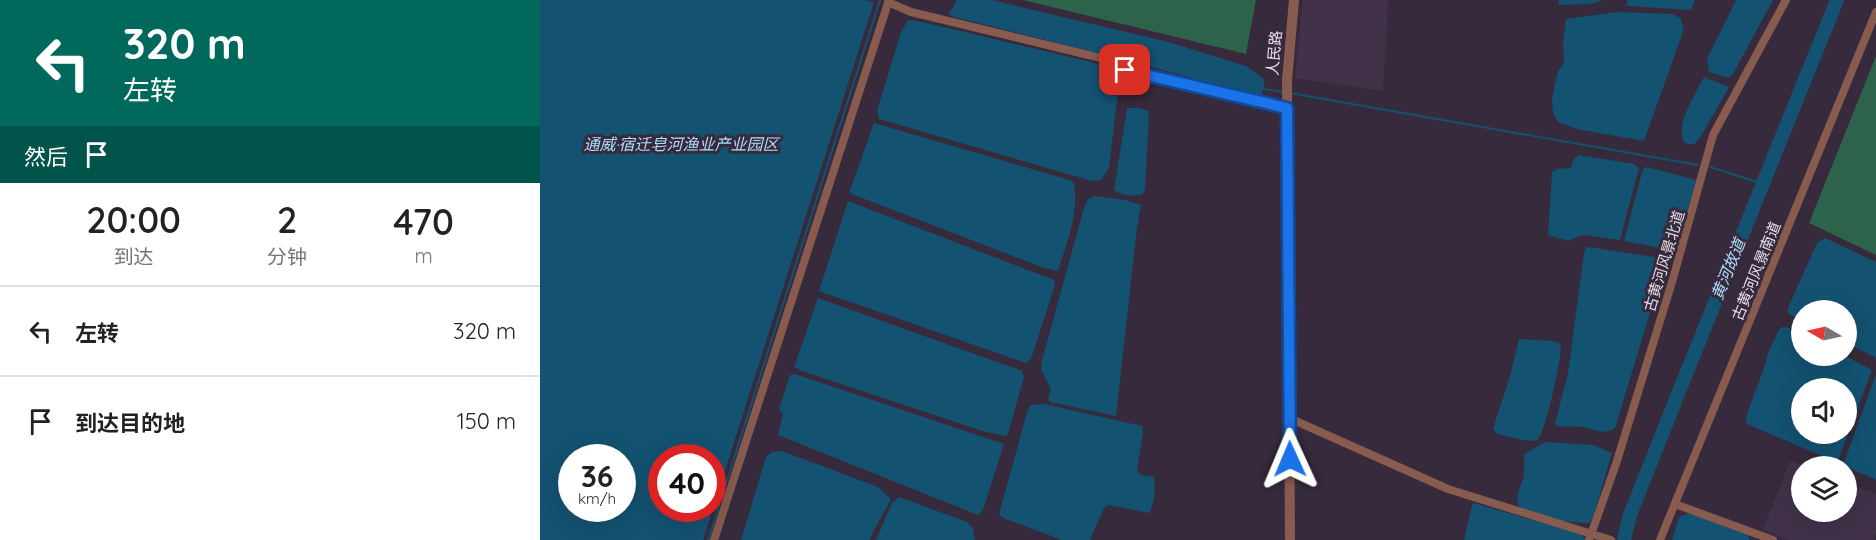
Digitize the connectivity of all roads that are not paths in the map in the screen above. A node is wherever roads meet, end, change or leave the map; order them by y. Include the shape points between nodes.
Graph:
1 (1294, 0) edge
2 (1786, 0) edge
3 (888, 1) edge
4 (1876, 12) edge
5 (1287, 108) junction
6 (1289, 418) junction
7 (1675, 504) junction
8 (1593, 537) edge
9 (714, 540) edge
10 (1290, 540) edge
11 (1611, 540) edge
12 (1660, 540) edge
13 (1773, 540) edge

1 - 5 street, 人民路
2 - 8 street, 古黄河风景北道 via 1707,150 1675,272
3 - 5 street via 910,12 1113,60 1128,72
3 - 9 street
4 - 7 street, 古黄河风景南道
5 - 6 street, 人民路
6 - 8 street via 1448,489
6 - 10 street, 人民路
7 - 12 street, 古黄河风景南道
7 - 13 street
8 - 11 street

